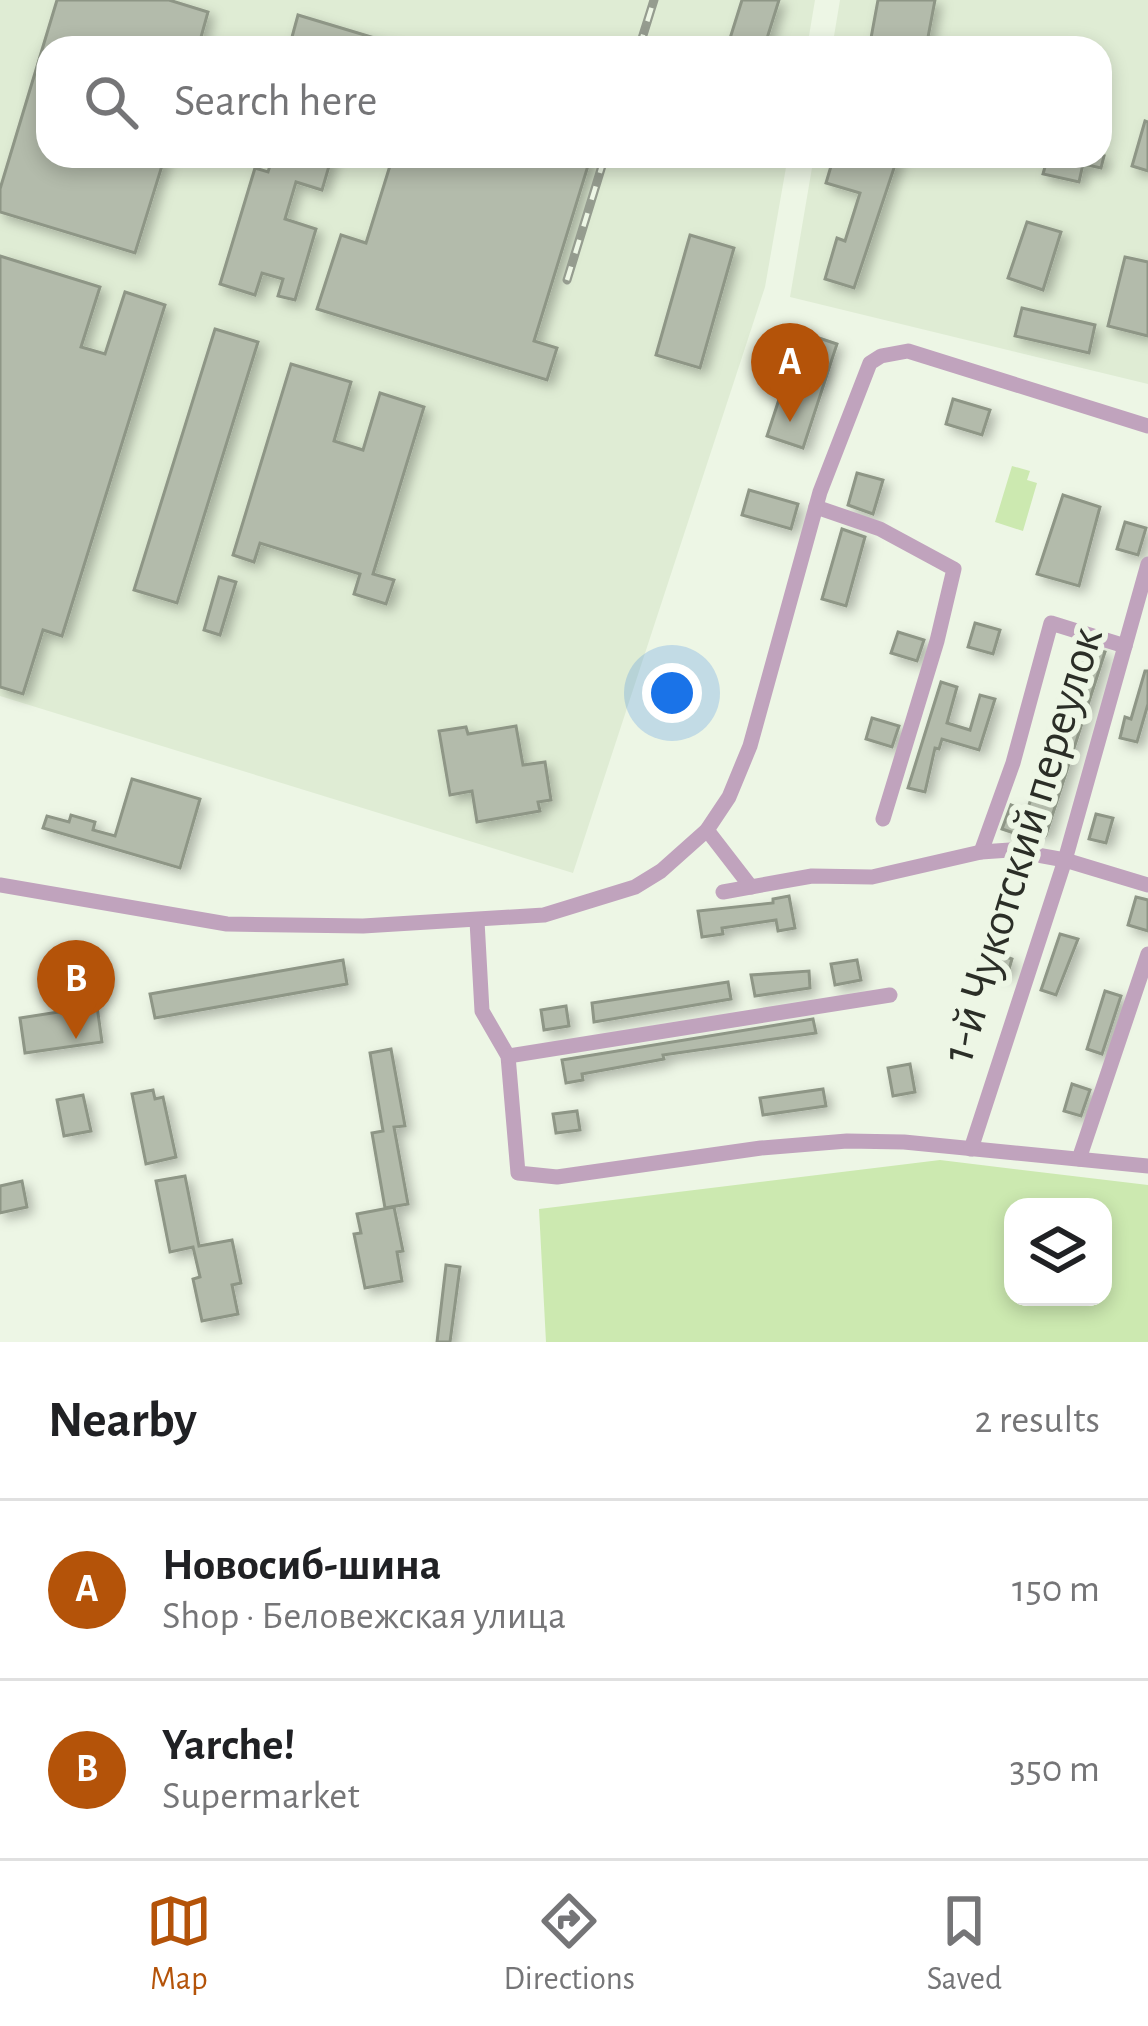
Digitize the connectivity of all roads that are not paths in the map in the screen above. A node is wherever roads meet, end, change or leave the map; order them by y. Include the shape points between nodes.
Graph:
1 (1148, 425) edge
2 (816, 507) junction
3 (1148, 564) edge
4 (1125, 646) junction
5 (884, 819) dead end
6 (707, 830) junction
7 (981, 852) junction
8 (1065, 860) junction
9 (0, 884) edge
10 (1148, 885) edge
11 (752, 887) junction
12 (723, 892) dead end
13 (477, 921) junction
14 (1148, 954) edge
15 (890, 994) dead end
16 (508, 1055) junction
17 (971, 1149) junction
18 (1079, 1159) junction
19 (1148, 1166) edge

1 - 2 street via 908,351 881,356 865,371
2 - 5 street via 880,529 954,569
2 - 6 street via 750,746
3 - 4 street, 1-й Чукотский переулок
4 - 7 street via 1051,623
4 - 8 street, 1-й Чукотский переулок
6 - 11 street
6 - 13 street via 635,887 544,914
7 - 8 street
7 - 11 street via 872,877
8 - 10 street
8 - 17 street, 1-й Чукотский переулок
9 - 13 street via 227,925
11 - 12 street
13 - 16 street via 482,1011
14 - 18 street
15 - 16 street
16 - 17 street via 518,1173 557,1178 847,1141
17 - 18 street
18 - 19 street

